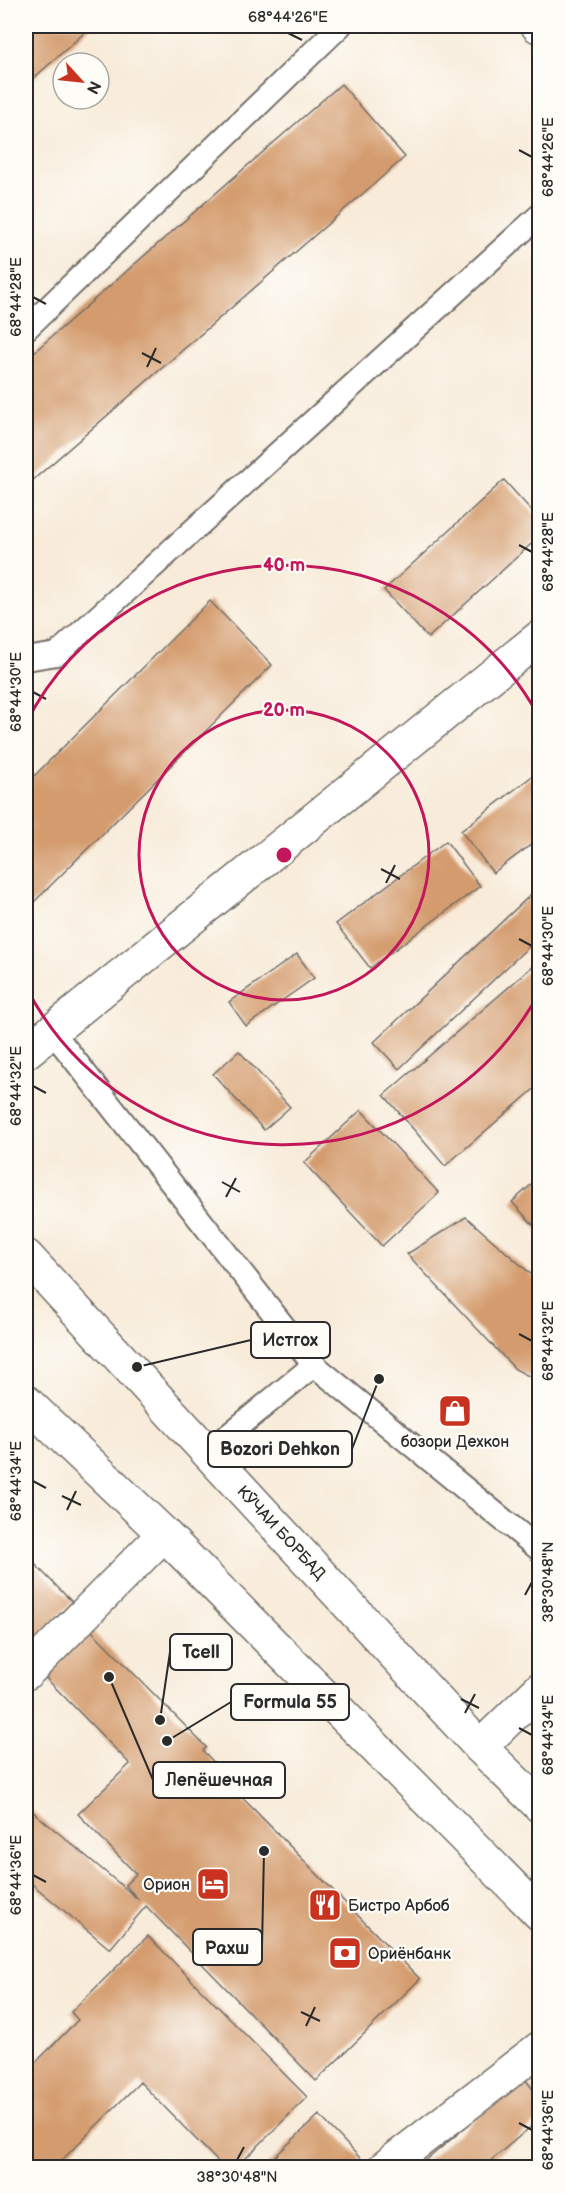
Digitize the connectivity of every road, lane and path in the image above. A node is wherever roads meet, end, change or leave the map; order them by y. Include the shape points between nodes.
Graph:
1 (340, 26) edge
2 (540, 215) edge
3 (26, 329) edge
4 (540, 637) edge
5 (26, 659) edge
6 (52, 1031) junction
7 (26, 1052) edge
8 (26, 1256) edge
9 (314, 1365) junction
10 (26, 1402) edge
11 (208, 1452) junction
12 (164, 1534) junction
13 (540, 1550) edge
14 (26, 1673) edge
15 (540, 1689) edge
16 (480, 1747) junction
17 (540, 1806) edge
18 (540, 1914) edge
19 (538, 2053) edge
20 (384, 2168) edge

1 - 3 lane
2 - 5 lane via 57,654
4 - 6 main road
6 - 7 main road
6 - 9 lane
8 - 11 main road, КӮЧАИ БОРБАД
9 - 11 lane
9 - 13 lane
10 - 12 main road
11 - 16 main road, КӮЧАИ БОРБАД
12 - 14 main road
12 - 18 main road
15 - 16 main road
16 - 17 main road, КӮЧАИ БОРБАД
19 - 20 main road

